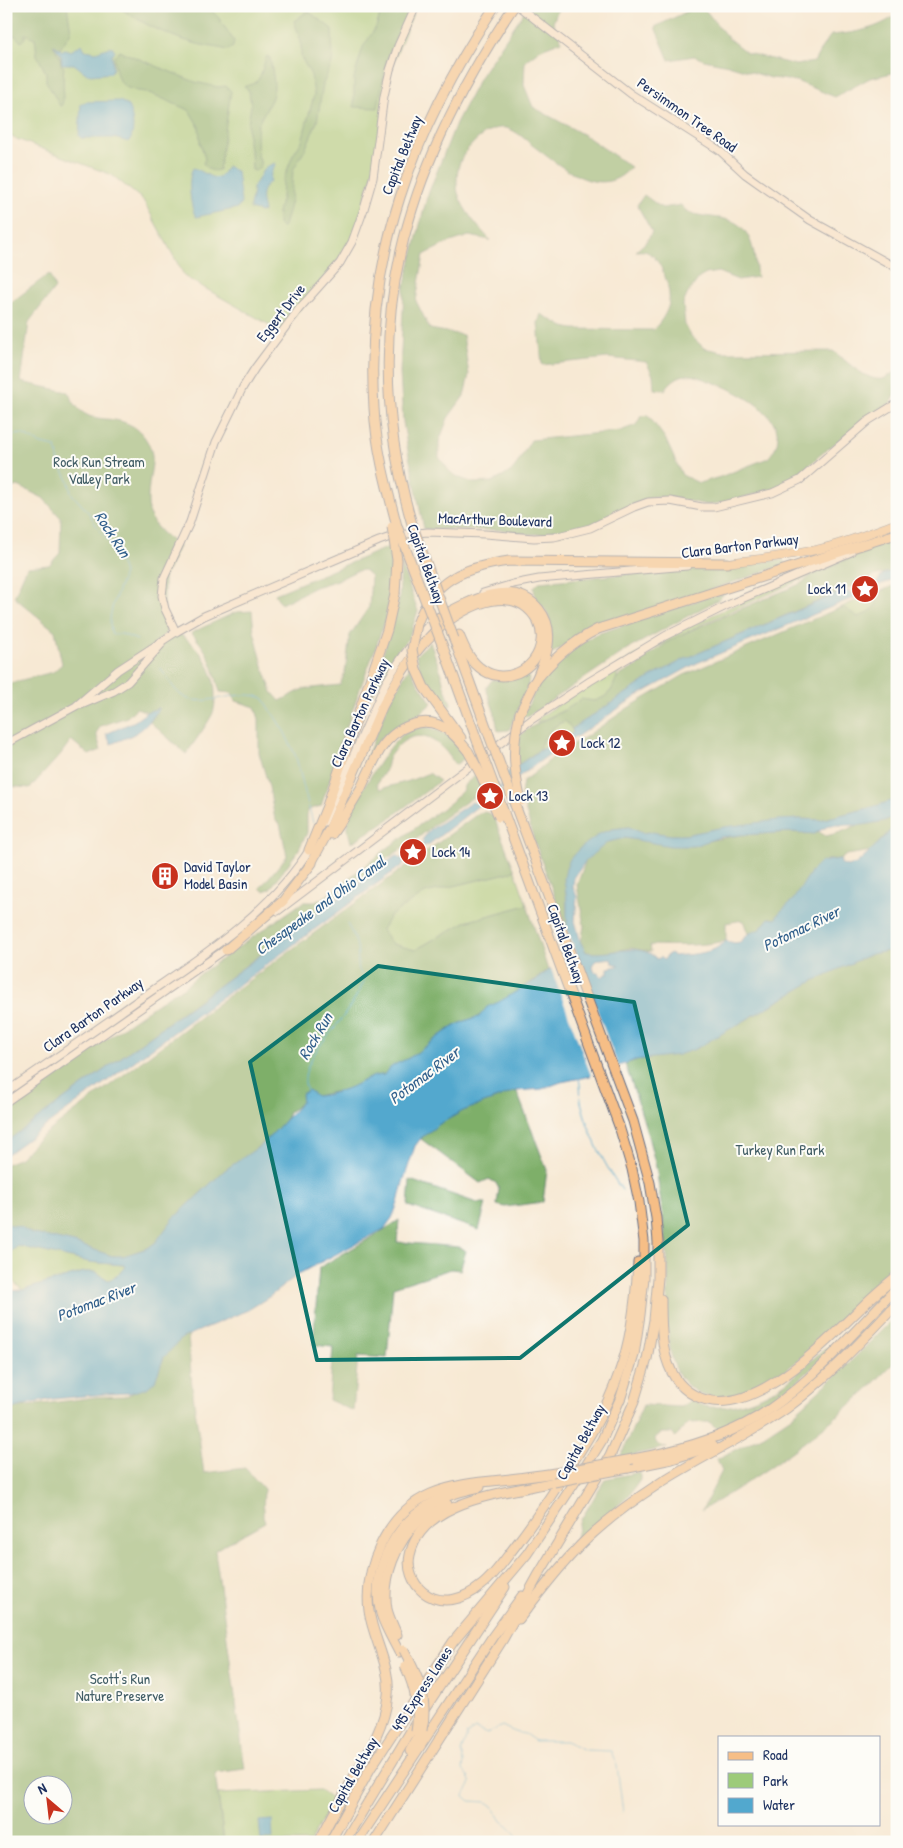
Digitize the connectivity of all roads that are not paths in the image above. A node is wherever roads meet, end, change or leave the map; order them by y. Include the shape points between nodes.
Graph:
1 (416, 6) edge
2 (495, 6) edge
3 (518, 7) edge
4 (897, 268) edge
5 (897, 403) edge
6 (897, 523) edge
7 (395, 527) junction
8 (895, 534) edge
9 (728, 563) junction
10 (434, 620) junction
11 (176, 632) junction
12 (456, 637) junction
13 (166, 640) junction
14 (532, 685) junction
15 (76, 706) junction
16 (6, 744) edge
17 (468, 751) junction
18 (518, 803) junction
19 (501, 815) junction
20 (309, 850) junction
21 (308, 867) junction
22 (226, 950) junction
23 (6, 1092) edge
24 (6, 1102) edge
25 (636, 1189) junction
26 (658, 1242) junction
27 (897, 1276) edge
28 (897, 1288) edge
29 (897, 1304) edge
30 (748, 1432) junction
31 (561, 1472) junction
32 (554, 1482) junction
33 (527, 1554) junction
34 (539, 1574) junction
35 (503, 1639) junction
36 (402, 1651) junction
37 (418, 1719) junction
38 (419, 1731) junction
39 (319, 1842) edge
40 (330, 1842) edge
41 (344, 1842) edge
42 (357, 1842) edge
43 (374, 1842) edge

1 - 11 main road, Eggert Drive via 390,70 373,178 352,242 340,263 299,309 255,368 216,442 190,522 164,578 162,596
2 - 7 highway, Capital Beltway via 456,71 411,165 389,230 376,297 374,409
3 - 4 main road, Persimmon Tree Road via 629,92 719,150 745,174 810,220
3 - 12 highway, Capital Beltway, bridge via 469,79 438,139 413,204 391,302 388,341 390,408 400,476 412,524
5 - 11 main road, MacArthur Boulevard via 868,421 800,480 772,494 714,507 670,501 648,502 590,528 554,537 428,532 396,535 228,605
6 - 9 main road, Clara Barton Parkway via 816,550
7 - 19 highway, Capital Beltway, bridge via 478,743
7 - 20 highway, bridge via 395,594 387,630
8 - 14 highway via 598,630 562,652
8 - 22 main road, Clara Barton Parkway via 732,603 665,636 590,681 531,720
9 - 10 main road, Clara Barton Parkway via 513,584 464,601
9 - 17 highway, bridge via 509,561 469,570 446,582 426,604 417,624 412,650 424,687 458,732
10 - 14 highway via 465,603 495,594 515,594 528,599 544,618 549,636 546,653
10 - 20 main road, Clara Barton Parkway via 411,645 385,684 329,813
11 - 13 main road, MacArthur Boulevard
12 - 18 highway, Capital Beltway, bridge via 489,735
12 - 21 highway via 479,668 500,676 516,674 532,664 542,639 538,622 527,608 504,600 468,609 431,634 392,688 330,828
13 - 15 main road, MacArthur Boulevard via 118,670
13 - 15 main road, MacArthur Boulevard via 128,682
14 - 18 highway, bridge via 516,728 513,754
15 - 16 main road, MacArthur Boulevard
17 - 19 highway, bridge
17 - 21 highway via 449,730 435,724 412,724 398,732 380,750 349,808
18 - 26 highway, Capital Beltway via 640,1141 654,1200
19 - 25 highway, Capital Beltway via 526,874 626,1146
20 - 23 main road, Clara Barton Parkway via 272,896 219,943
21 - 22 highway via 272,911
22 - 24 main road, Clara Barton Parkway
25 - 32 highway via 638,1268 630,1333 620,1373 596,1426 530,1526 489,1579 468,1595 454,1600 432,1598 417,1586 410,1571 411,1552 424,1530 442,1513 464,1502
25 - 33 highway, Capital Beltway via 642,1219 644,1278 628,1377 602,1440
26 - 27 highway via 666,1356 683,1388 712,1401 743,1397 786,1375
26 - 34 highway, Capital Beltway via 654,1320 634,1402 598,1477
28 - 31 highway, bridge via 808,1378 769,1410 745,1424 669,1452
29 - 30 highway via 810,1390
30 - 32 highway, bridge via 691,1454
30 - 35 highway via 660,1483 594,1532 561,1566
31 - 36 highway via 456,1492 422,1509 406,1524 387,1553 379,1585 381,1614
31 - 39 highway via 442,1489 411,1506 388,1533 378,1551 368,1591 371,1619 388,1688 384,1718 374,1743
32 - 36 highway via 464,1498 419,1521 393,1558 388,1578 388,1610
33 - 37 highway, 495 Express Lanes
33 - 40 highway, Capital Beltway via 453,1642 370,1769
34 - 35 highway, Capital Beltway
34 - 42 highway, 495 Express Lanes via 492,1636
35 - 43 highway, Capital Beltway
36 - 37 highway, bridge via 414,1688
36 - 38 highway, bridge via 423,1691 425,1718
37 - 38 highway, bridge
37 - 41 highway, 495 Express Lanes
38 - 41 highway
38 - 42 highway

